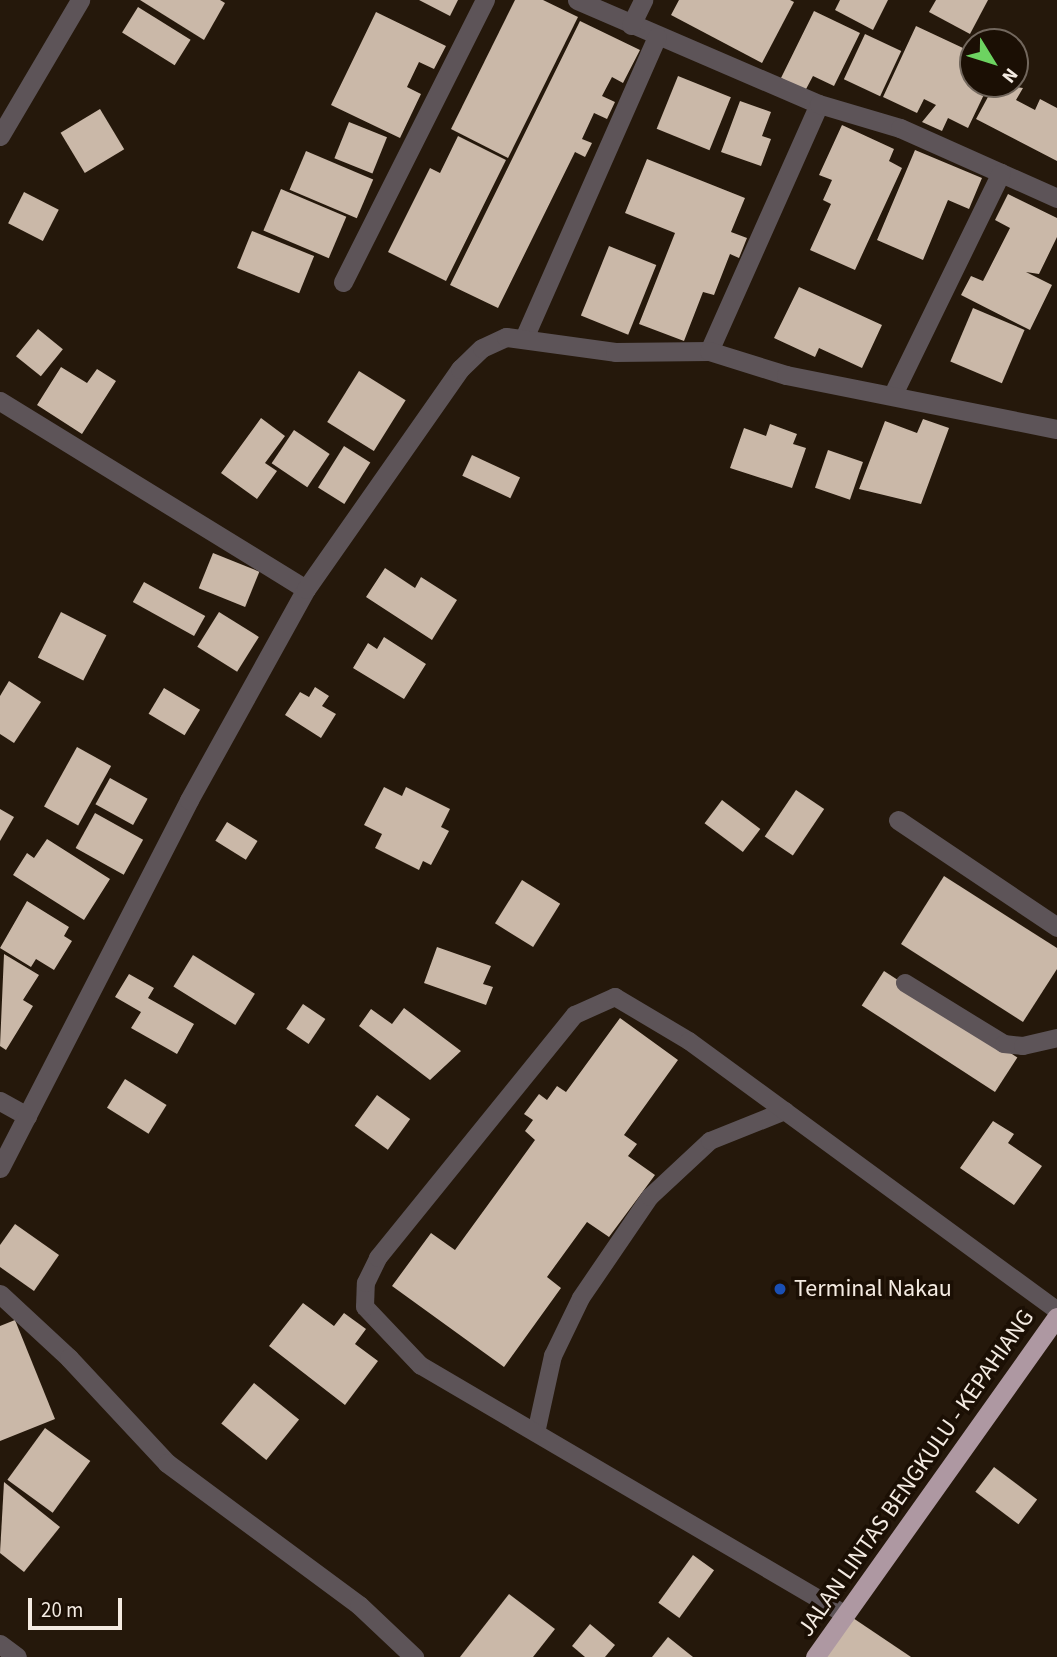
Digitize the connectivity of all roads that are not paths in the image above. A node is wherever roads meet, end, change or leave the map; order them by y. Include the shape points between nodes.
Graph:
1 (80, 0) edge
2 (485, 0) edge
3 (577, 0) edge
4 (643, 0) edge
5 (631, 25) junction
6 (657, 37) junction
7 (819, 104) junction
8 (0, 136) edge
9 (1001, 173) junction
10 (1057, 198) edge
11 (343, 282) dead end
12 (524, 338) junction
13 (709, 351) junction
14 (893, 394) junction
15 (0, 401) edge
16 (1057, 429) edge
17 (306, 589) junction
18 (898, 820) dead end
19 (1057, 927) edge
20 (905, 983) dead end
21 (1057, 1038) edge
22 (0, 1101) edge
23 (785, 1111) junction
24 (27, 1116) junction
25 (0, 1168) edge
26 (0, 1294) edge
27 (1057, 1310) edge
28 (1057, 1317) edge
29 (536, 1433) junction
30 (846, 1615) junction
31 (0, 1644) edge
32 (18, 1657) edge
33 (414, 1657) edge
34 (815, 1657) edge

1 - 8 street
2 - 11 street
3 - 5 street
4 - 5 street
5 - 6 street
6 - 7 street
6 - 12 street
7 - 9 street via 901,128
7 - 13 street
9 - 10 street
9 - 14 street
12 - 13 street via 615,352
12 - 17 street via 506,337 482,348 460,369
13 - 14 street via 786,375
14 - 16 street
15 - 17 street
17 - 24 street via 189,800
18 - 19 street
20 - 21 lane via 1004,1044 1023,1046
22 - 24 street
23 - 27 lane
23 - 29 lane via 710,1141 650,1197 575,1309 553,1356
23 - 29 lane via 647,1014 614,997 595,1002 575,1015 379,1258 366,1283 365,1307 381,1330 421,1366
24 - 25 street
26 - 33 street via 69,1358 167,1463 359,1605
28 - 30 highway, JALAN LINTAS BENGKULU - KEPAHIANG
29 - 30 lane
30 - 34 highway, JALAN LINTAS BENGKULU - KEPAHIANG
31 - 32 street

